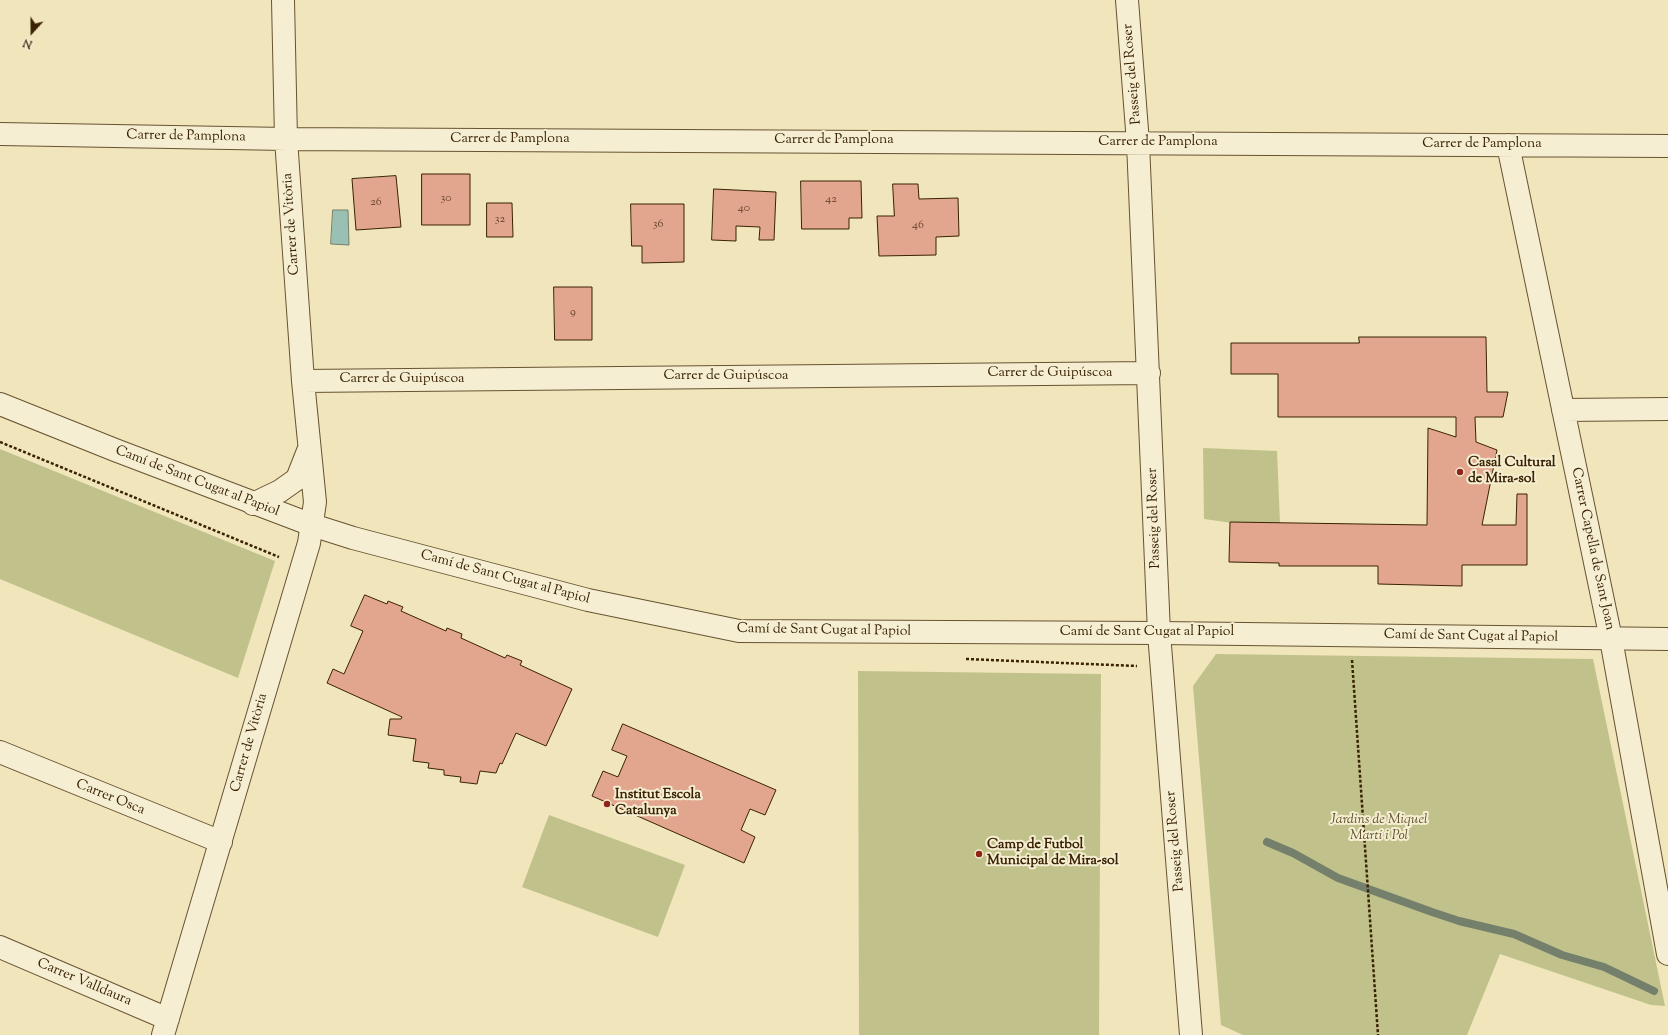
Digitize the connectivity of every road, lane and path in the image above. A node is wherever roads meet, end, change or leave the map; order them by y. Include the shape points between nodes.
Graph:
1 (283, 0) edge
2 (1126, 0) edge
3 (0, 134) edge
4 (286, 139) junction
5 (1138, 143) junction
6 (1508, 145) junction
7 (1668, 146) edge
8 (1148, 373) junction
9 (303, 381) junction
10 (0, 404) edge
11 (1563, 410) junction
12 (1668, 410) edge
13 (0, 442) edge
14 (310, 448) junction
15 (253, 504) junction
16 (312, 525) junction
17 (284, 559) dead end
18 (1159, 633) junction
19 (1350, 635) junction
20 (1611, 638) junction
21 (1668, 639) edge
22 (963, 659) dead end
23 (1162, 667) junction
24 (0, 752) edge
25 (221, 842) junction
26 (1661, 878) edge
27 (0, 947) edge
28 (1668, 954) edge
29 (165, 1027) edge
30 (1191, 1035) edge
31 (1378, 1035) edge

1 - 4 street, Carrer de Vitòria
2 - 5 street, Passeig del Roser
3 - 4 street, Carrer de Pamplona
4 - 5 street, Carrer de Pamplona
4 - 9 street, Carrer de Vitòria
5 - 6 street, Carrer de Pamplona
5 - 8 street, Passeig del Roser
6 - 7 street, Carrer de Pamplona
6 - 11 street, Carrer Capella de Sant Joan
8 - 9 street, Carrer de Guipúscoa
8 - 18 street, Passeig del Roser
9 - 14 street, Carrer de Vitòria
10 - 15 street, Camí de Sant Cugat al Papiol
11 - 12 street
11 - 20 street, Carrer Capella de Sant Joan
13 - 17 path
14 - 15 street, Carrer de Vitòria via 297,479 280,491
14 - 16 street, Carrer de Vitòria via 315,502
15 - 16 street, Camí de Sant Cugat al Papiol
16 - 18 street, Camí de Sant Cugat al Papiol via 588,600 739,631
16 - 25 street, Carrer de Vitòria
18 - 19 street, Camí de Sant Cugat al Papiol
18 - 23 street, Passeig del Roser
19 - 20 street, Camí de Sant Cugat al Papiol
19 - 31 path
20 - 21 street, Camí de Sant Cugat al Papiol
20 - 26 street, Carrer Capella de Sant Joan
22 - 23 path
23 - 30 street, Passeig del Roser
24 - 25 street, Carrer Osca
25 - 29 street, Carrer de Vitòria
26 - 28 street, Carrer Capella de Sant Joan
27 - 29 street, Carrer Valldaura

